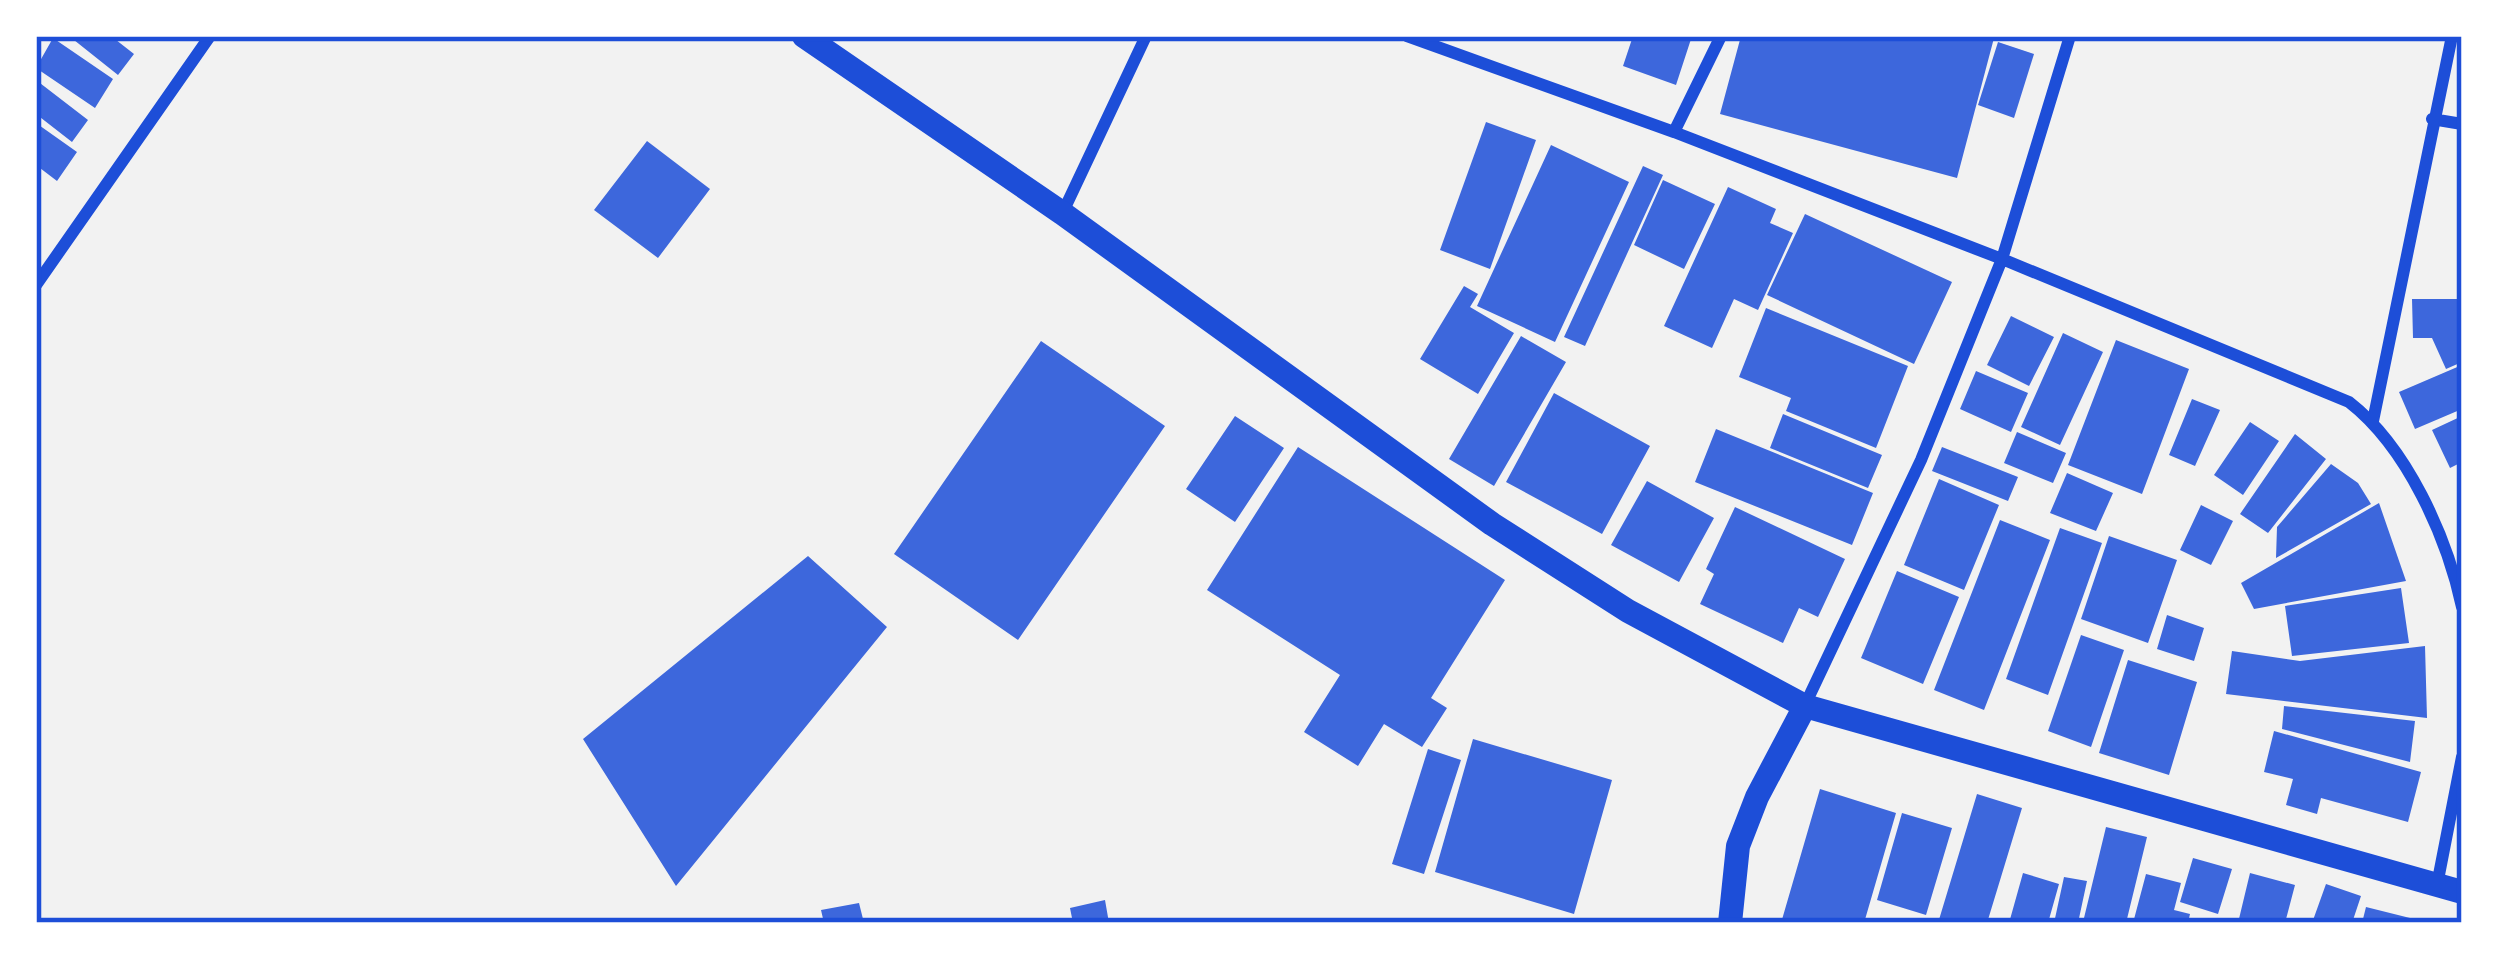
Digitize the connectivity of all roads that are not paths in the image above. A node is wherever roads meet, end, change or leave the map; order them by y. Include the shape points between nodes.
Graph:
1 (209, 36) edge
2 (804, 36) edge
3 (1146, 36) edge
4 (1407, 36) edge
5 (1721, 36) edge
6 (2070, 36) edge
7 (2452, 36) edge
8 (2432, 119) junction
9 (2462, 124) edge
10 (1674, 133) junction
11 (1062, 214) junction
12 (2002, 259) junction
13 (36, 285) edge
14 (2373, 421) junction
15 (2462, 607) edge
16 (1805, 706) junction
17 (2462, 757) edge
18 (2450, 889) edge
19 (1730, 923) edge

1 - 13 street
2 - 11 main road
3 - 11 street
4 - 10 street
5 - 10 street
6 - 12 street
7 - 8 street
8 - 9 street
8 - 14 street
10 - 12 street
11 - 16 main road via 1492,524 1628,611
12 - 14 street via 2308,383
12 - 16 street via 1921,460
14 - 15 street via 2432,514
16 - 18 main road
16 - 19 main road via 1738,846
17 - 18 street

